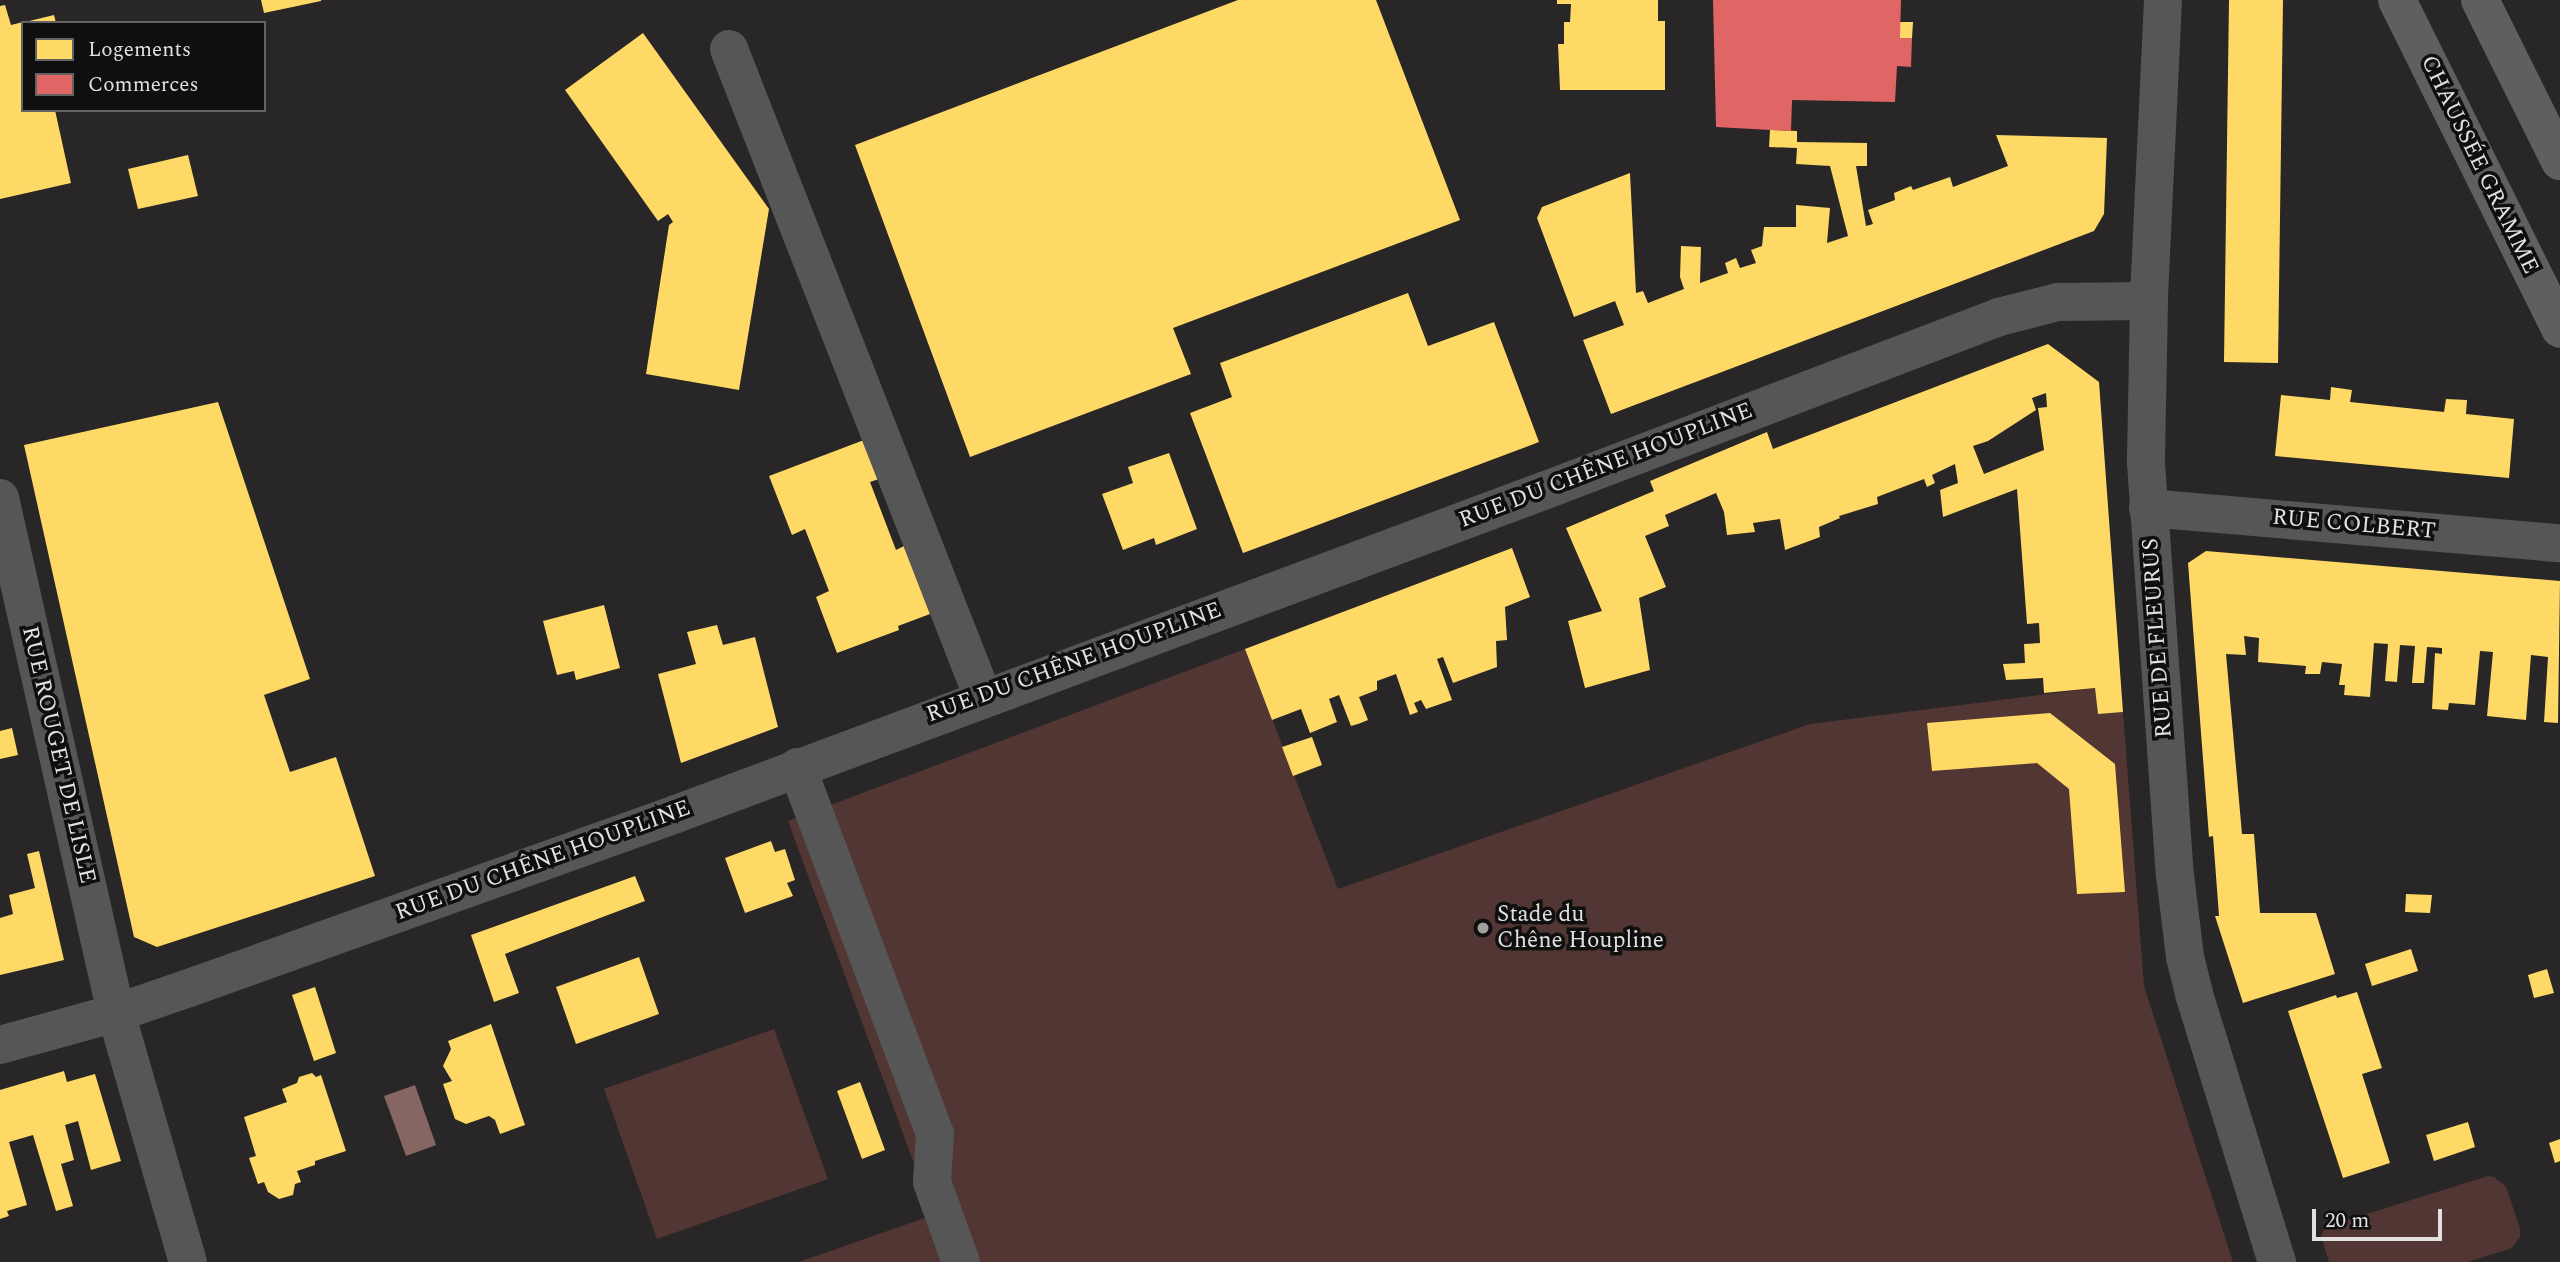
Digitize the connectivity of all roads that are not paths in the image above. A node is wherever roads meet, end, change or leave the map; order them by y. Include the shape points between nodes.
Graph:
1 (2163, 0) edge
2 (2397, 0) edge
3 (2480, 0) edge
4 (729, 49) dead end
5 (2560, 161) edge
6 (2149, 301) junction
7 (2560, 329) edge
8 (0, 498) edge
9 (2148, 508) junction
10 (2560, 543) edge
11 (983, 698) junction
12 (797, 767) junction
13 (117, 1013) junction
14 (0, 1045) edge
15 (188, 1262) edge
16 (961, 1262) edge
17 (2277, 1262) edge

1 - 6 street, RUE DE FLEURUS
2 - 7 main road, CHAUSSÉE GRAMME
3 - 5 main road
4 - 11 street
6 - 9 street, RUE DE FLEURUS
6 - 11 street, RUE DU CHÊNE HOUPLINE via 2058,302 2009,313
8 - 13 street, RUE ROUGET DE LISLE
9 - 10 street, RUE COLBERT
9 - 17 street, RUE DE FLEURUS via 2185,957
11 - 12 street, RUE DU CHÊNE HOUPLINE
12 - 13 street, RUE DU CHÊNE HOUPLINE
12 - 16 street via 935,1134 932,1182
13 - 14 street, RUE DU CHÊNE HOUPLINE
13 - 15 street, RUE ROUGET DE LISLE

